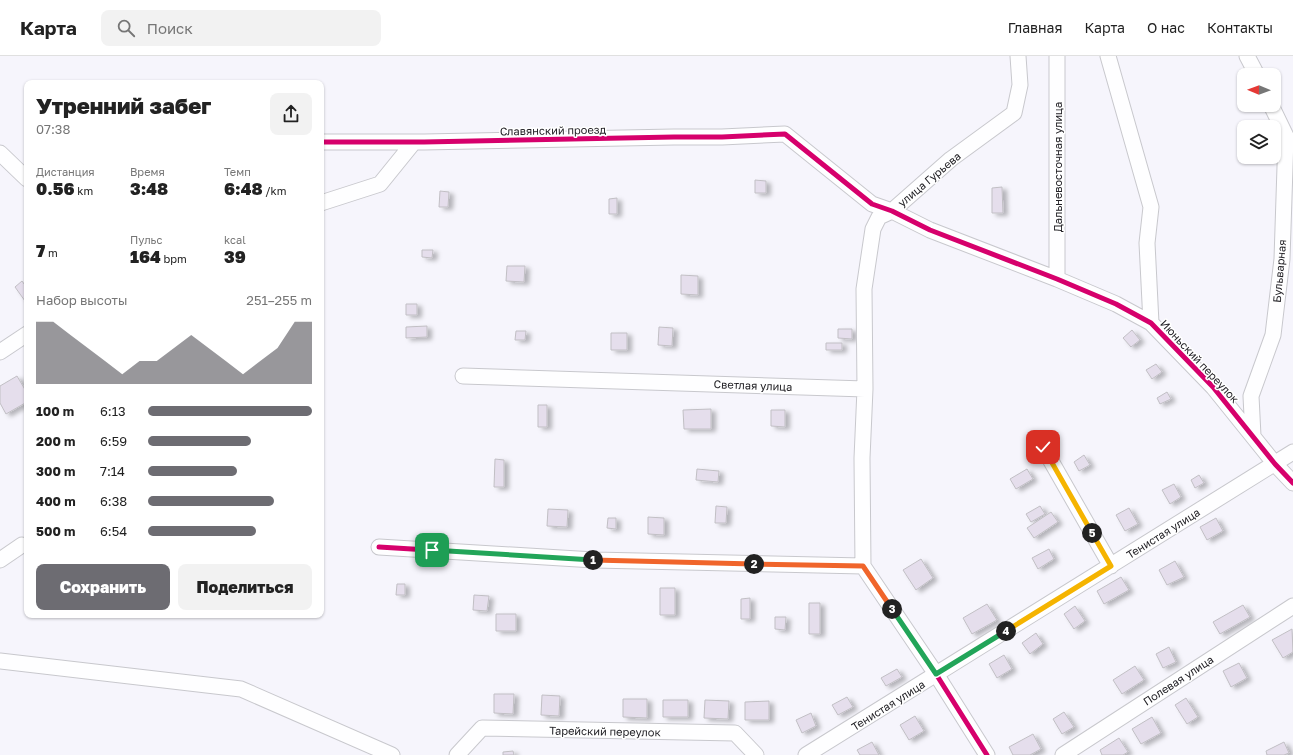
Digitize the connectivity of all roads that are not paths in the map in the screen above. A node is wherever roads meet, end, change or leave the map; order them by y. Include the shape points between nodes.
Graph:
1 (1018, 56) edge
2 (1057, 56) edge
3 (1108, 56) edge
4 (1247, 56) edge
5 (1253, 68) edge
6 (1274, 112) edge
7 (785, 134) joint
8 (324, 142) edge
9 (414, 142) junction
10 (0, 153) edge
11 (21, 167) edge
12 (0, 171) edge
13 (324, 202) edge
14 (892, 211) junction
15 (1057, 279) junction
16 (1151, 323) junction
17 (24, 336) edge
18 (0, 352) edge
19 (463, 376) dead end
20 (865, 389) junction
21 (1253, 436) junction
22 (1043, 447) dead end
23 (1293, 452) edge
24 (1275, 464) junction
25 (1293, 483) edge
26 (22, 545) dead end
27 (379, 547) dead end
28 (0, 560) edge
29 (863, 566) junction
30 (1111, 566) junction
31 (1293, 606) edge
32 (0, 660) edge
33 (936, 674) junction
34 (392, 755) edge
35 (457, 755) edge
36 (756, 755) edge
37 (806, 755) edge
38 (988, 755) edge
39 (1063, 755) edge

1 - 14 street, улица Гурьева via 1020,85 1014,114 951,159
2 - 15 street, Дальневосточная улица
3 - 16 street via 1151,206 1147,243
4 - 5 street
6 - 21 street, Бульварная via 1286,136 1282,259 1273,335 1251,396
7 - 9 street, Славянский проезд
7 - 14 street, Июньский переулок via 872,204
8 - 9 street, Славянский проезд
9 - 13 street via 380,184
10 - 11 street
11 - 12 street
14 - 15 street, Июньский переулок via 930,230
14 - 20 street, улица Гурьева via 879,217 872,229 864,289
15 - 16 street, Июньский переулок via 1116,304
16 - 21 street, Июньский переулок via 1213,387
17 - 18 street
19 - 20 street, Светлая улица
20 - 29 street via 862,458
21 - 24 street, Июньский переулок
22 - 30 street
23 - 24 street, Тенистая улица
24 - 25 street, Июньский переулок
24 - 30 street, Тенистая улица
26 - 28 street
27 - 29 street via 594,560
29 - 33 street
30 - 33 street, Тенистая улица
31 - 39 street, Полевая улица
32 - 34 street via 241,689
33 - 37 street, Тенистая улица
33 - 38 street
35 - 36 street, Тарейский переулок via 482,728 735,733

